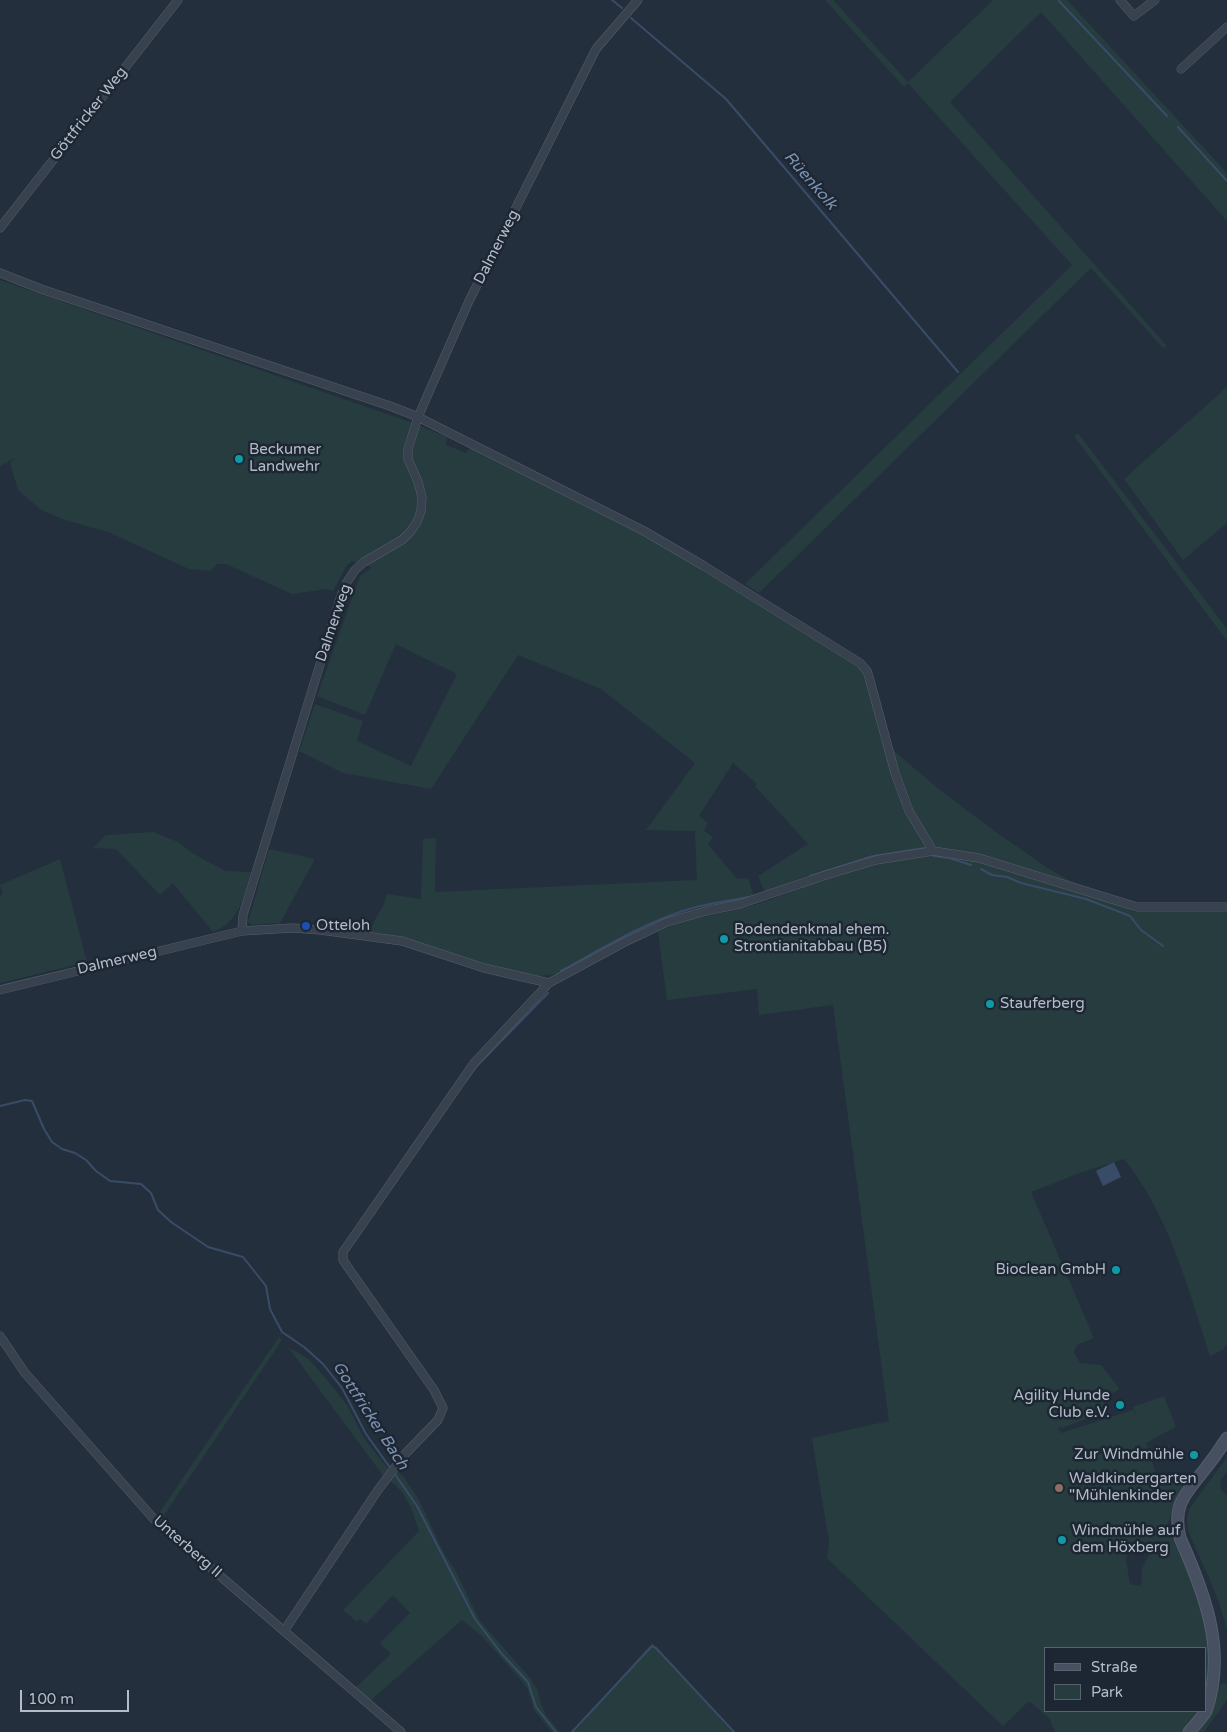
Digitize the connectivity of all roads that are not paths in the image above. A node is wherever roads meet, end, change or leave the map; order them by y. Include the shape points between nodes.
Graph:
1 (178, 0) edge
2 (638, 0) edge
3 (1120, 0) edge
4 (1155, 0) edge
5 (1227, 27) edge
6 (1181, 69) dead end
7 (0, 228) edge
8 (0, 273) edge
9 (418, 417) junction
10 (933, 851) junction
11 (1227, 907) edge
12 (242, 932) junction
13 (549, 984) junction
14 (0, 990) edge
15 (0, 1336) edge
16 (1227, 1438) edge
17 (284, 1631) junction
18 (1207, 1709) edge
19 (1206, 1712) edge
20 (401, 1732) edge
21 (1189, 1732) edge

1 - 7 street, Göttfricker Weg
2 - 9 street, Dalmerweg via 596,49 469,301
3 - 4 street via 1134,16
5 - 6 street
8 - 9 street
9 - 10 street via 644,531 860,663 869,677 894,773 909,810
9 - 12 street, Dalmerweg via 408,458 421,490 421,511 402,540 356,570 341,596 244,915
10 - 11 street via 978,858 1137,907
10 - 13 street via 876,860 740,904 668,922
12 - 13 street via 305,929 402,941 484,968
12 - 14 street, Dalmerweg
13 - 17 street via 474,1063 343,1252 343,1260 434,1390 443,1408 438,1420 406,1453 378,1490
15 - 17 street, Unterberg II via 25,1373 154,1518
16 - 18 street via 1187,1491 1177,1518 1180,1538 1216,1619 1221,1653 1220,1676
17 - 20 street, Unterberg II
19 - 21 street

